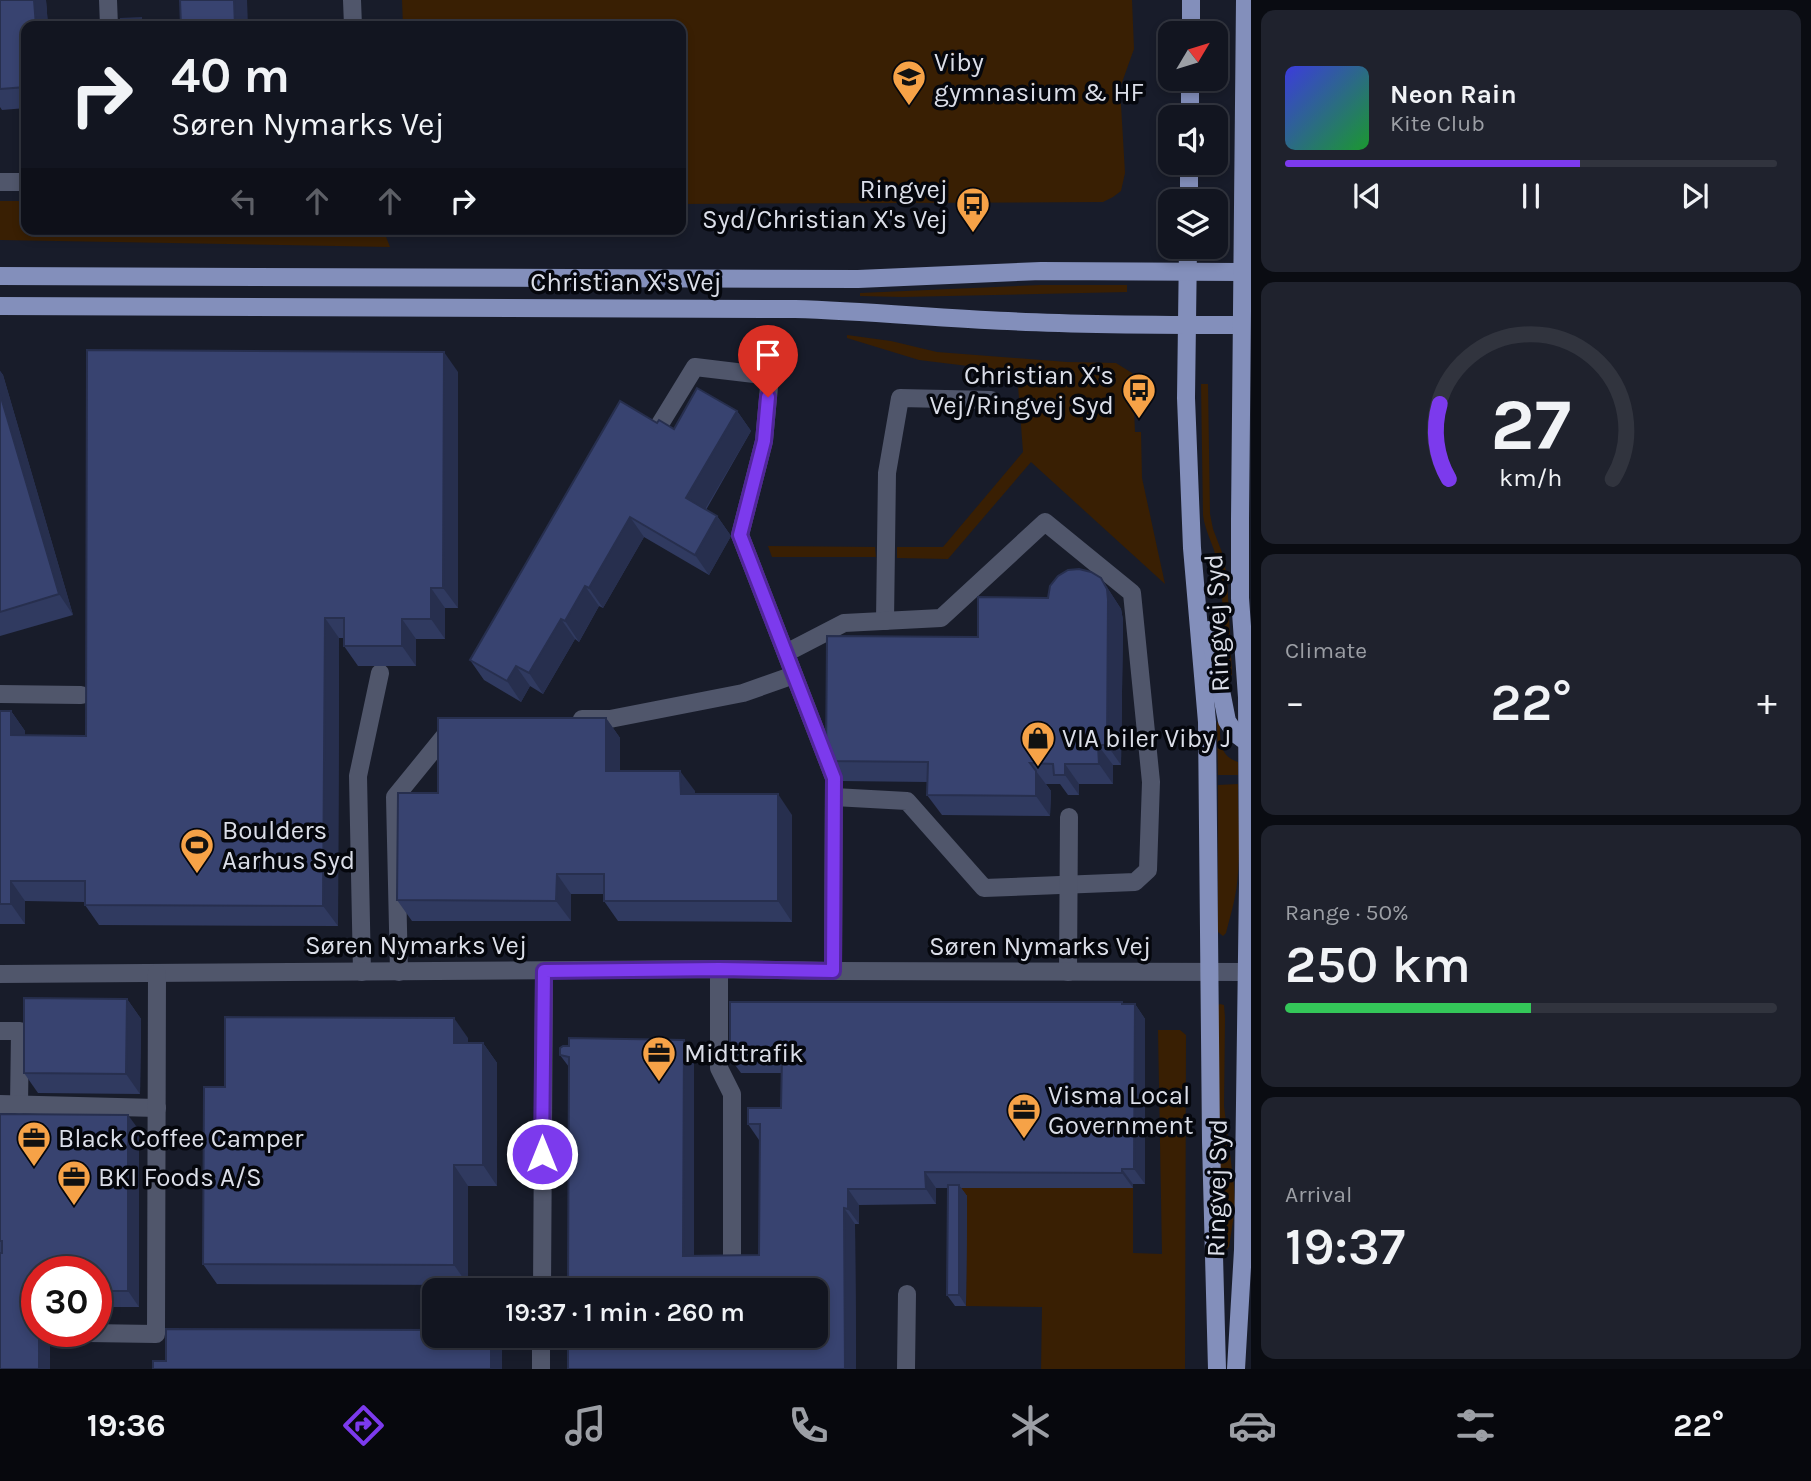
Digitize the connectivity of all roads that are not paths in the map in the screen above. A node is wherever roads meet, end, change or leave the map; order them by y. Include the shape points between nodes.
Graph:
1 (108, 0) edge
2 (352, 0) edge
3 (1191, 0) edge
4 (1245, 0) edge
5 (109, 21) edge
6 (353, 21) edge
7 (1191, 21) edge
8 (0, 182) edge
9 (21, 182) edge
10 (1188, 259) edge
11 (1188, 272) junction
12 (1247, 272) edge
13 (0, 276) edge
14 (0, 306) edge
15 (1187, 325) junction
16 (1246, 325) edge
17 (991, 400) dead end
18 (657, 429) edge
19 (1192, 548) junction
20 (885, 621) junction
21 (786, 653) junction
22 (380, 673) edge
23 (794, 676) junction
24 (0, 694) edge
25 (81, 695) dead end
26 (1249, 698) edge
27 (569, 719) edge
28 (471, 720) edge
29 (1250, 743) edge
30 (834, 797) junction
31 (1069, 817) dead end
32 (1068, 885) junction
33 (719, 969) junction
34 (544, 971) junction
35 (833, 971) junction
36 (362, 972) junction
37 (400, 972) junction
38 (1068, 972) junction
39 (1248, 972) junction
40 (158, 973) junction
41 (1210, 973) junction
42 (0, 974) edge
43 (0, 1031) edge
44 (0, 1104) edge
45 (19, 1105) junction
46 (157, 1108) junction
47 (732, 1260) edge
48 (542, 1278) edge
49 (907, 1294) dead end
50 (112, 1334) edge
51 (541, 1348) edge
52 (541, 1369) edge
53 (906, 1369) edge
54 (1217, 1369) edge
55 (1236, 1369) edge

1 - 5 street
2 - 6 street
3 - 7 main road
4 - 12 main road, Ringvej Syd
8 - 9 street
10 - 11 main road, Ringvej Syd
11 - 12 main road, Christian X's Vej
11 - 13 main road, Christian X's Vej via 1041,271 858,279
11 - 15 main road, Ringvej Syd
12 - 16 main road, Ringvej Syd
14 - 15 main road, Christian X's Vej via 795,309 1010,322
15 - 16 main road, Christian X's Vej
15 - 19 main road, Ringvej Syd
16 - 26 main road, Ringvej Syd via 1240,398 1240,598
17 - 20 street via 900,398 887,473
18 - 21 street via 695,367 770,376 764,441 740,535
19 - 29 main road via 1227,721
19 - 41 main road, Ringvej Syd via 1207,722
20 - 21 street via 844,623
20 - 32 street via 941,618 1045,522 1132,593 1151,782 1149,870 1135,882
21 - 23 street
22 - 36 street via 358,776
23 - 27 street via 743,693 610,719
23 - 30 street via 834,778
24 - 25 street
26 - 29 main road, Ringvej Syd
28 - 37 street via 458,720 395,797
29 - 39 main road, Ringvej Syd
30 - 32 street via 907,802 984,888
30 - 35 street
31 - 32 street
32 - 38 street
33 - 34 street, Søren Nymarks Vej
33 - 35 street, Søren Nymarks Vej
33 - 47 street via 719,1068 732,1094
34 - 37 street, Søren Nymarks Vej
34 - 48 street
35 - 38 street, Søren Nymarks Vej
36 - 37 street, Søren Nymarks Vej
36 - 40 street, Søren Nymarks Vej
38 - 41 street, Søren Nymarks Vej
39 - 41 street, Søren Nymarks Vej
39 - 55 main road, Ringvej Syd
40 - 42 street, Søren Nymarks Vej
40 - 46 street
41 - 54 main road, Ringvej Syd
43 - 45 street via 20,1031
44 - 45 street
45 - 46 street
46 - 50 street via 156,1334
49 - 53 street
51 - 52 street

